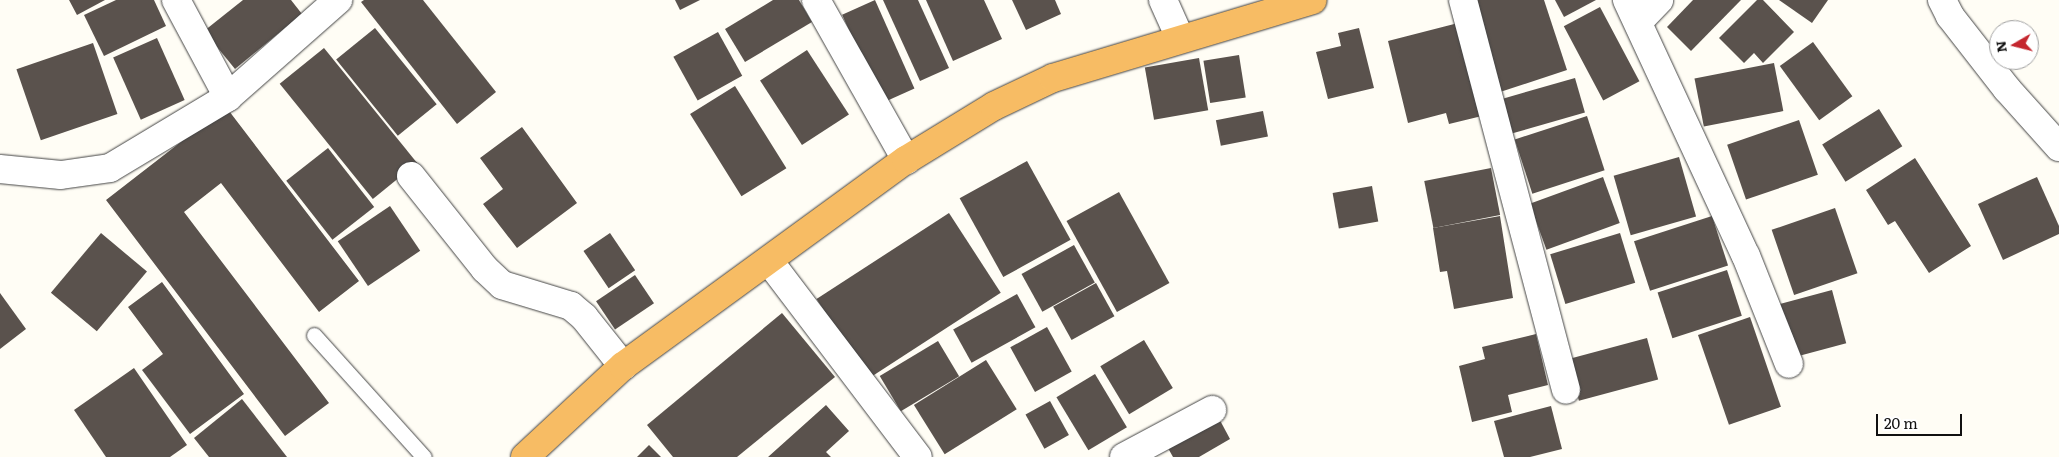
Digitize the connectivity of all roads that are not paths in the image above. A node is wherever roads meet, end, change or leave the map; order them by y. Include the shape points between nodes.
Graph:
1 (176, 0) edge
2 (338, 0) edge
3 (816, 0) edge
4 (1163, 0) edge
5 (1313, 0) edge
6 (1463, 0) edge
7 (1659, 0) edge
8 (1942, 0) edge
9 (1271, 7) edge
10 (1633, 11) edge
11 (1180, 38) junction
12 (228, 97) junction
13 (2059, 147) edge
14 (906, 160) junction
15 (0, 169) edge
16 (411, 176) dead end
17 (769, 261) junction
18 (314, 335) dead end
19 (1789, 364) dead end
20 (622, 366) junction
21 (1566, 390) dead end
22 (1212, 410) dead end
23 (424, 457) edge
24 (525, 457) edge
25 (918, 457) edge
26 (1124, 457) edge

1 - 12 street
2 - 12 street
3 - 14 street
4 - 11 street
5 - 9 highway
6 - 21 street
7 - 10 street
8 - 13 street via 1950,16 2007,89
9 - 11 highway
10 - 19 street via 1746,256
11 - 14 highway via 1053,78 994,106
12 - 15 street via 110,168 61,176
14 - 17 highway
16 - 20 street via 485,269 502,285 571,306 584,317
17 - 20 highway
17 - 25 street
18 - 23 lane
20 - 24 highway
22 - 26 street

